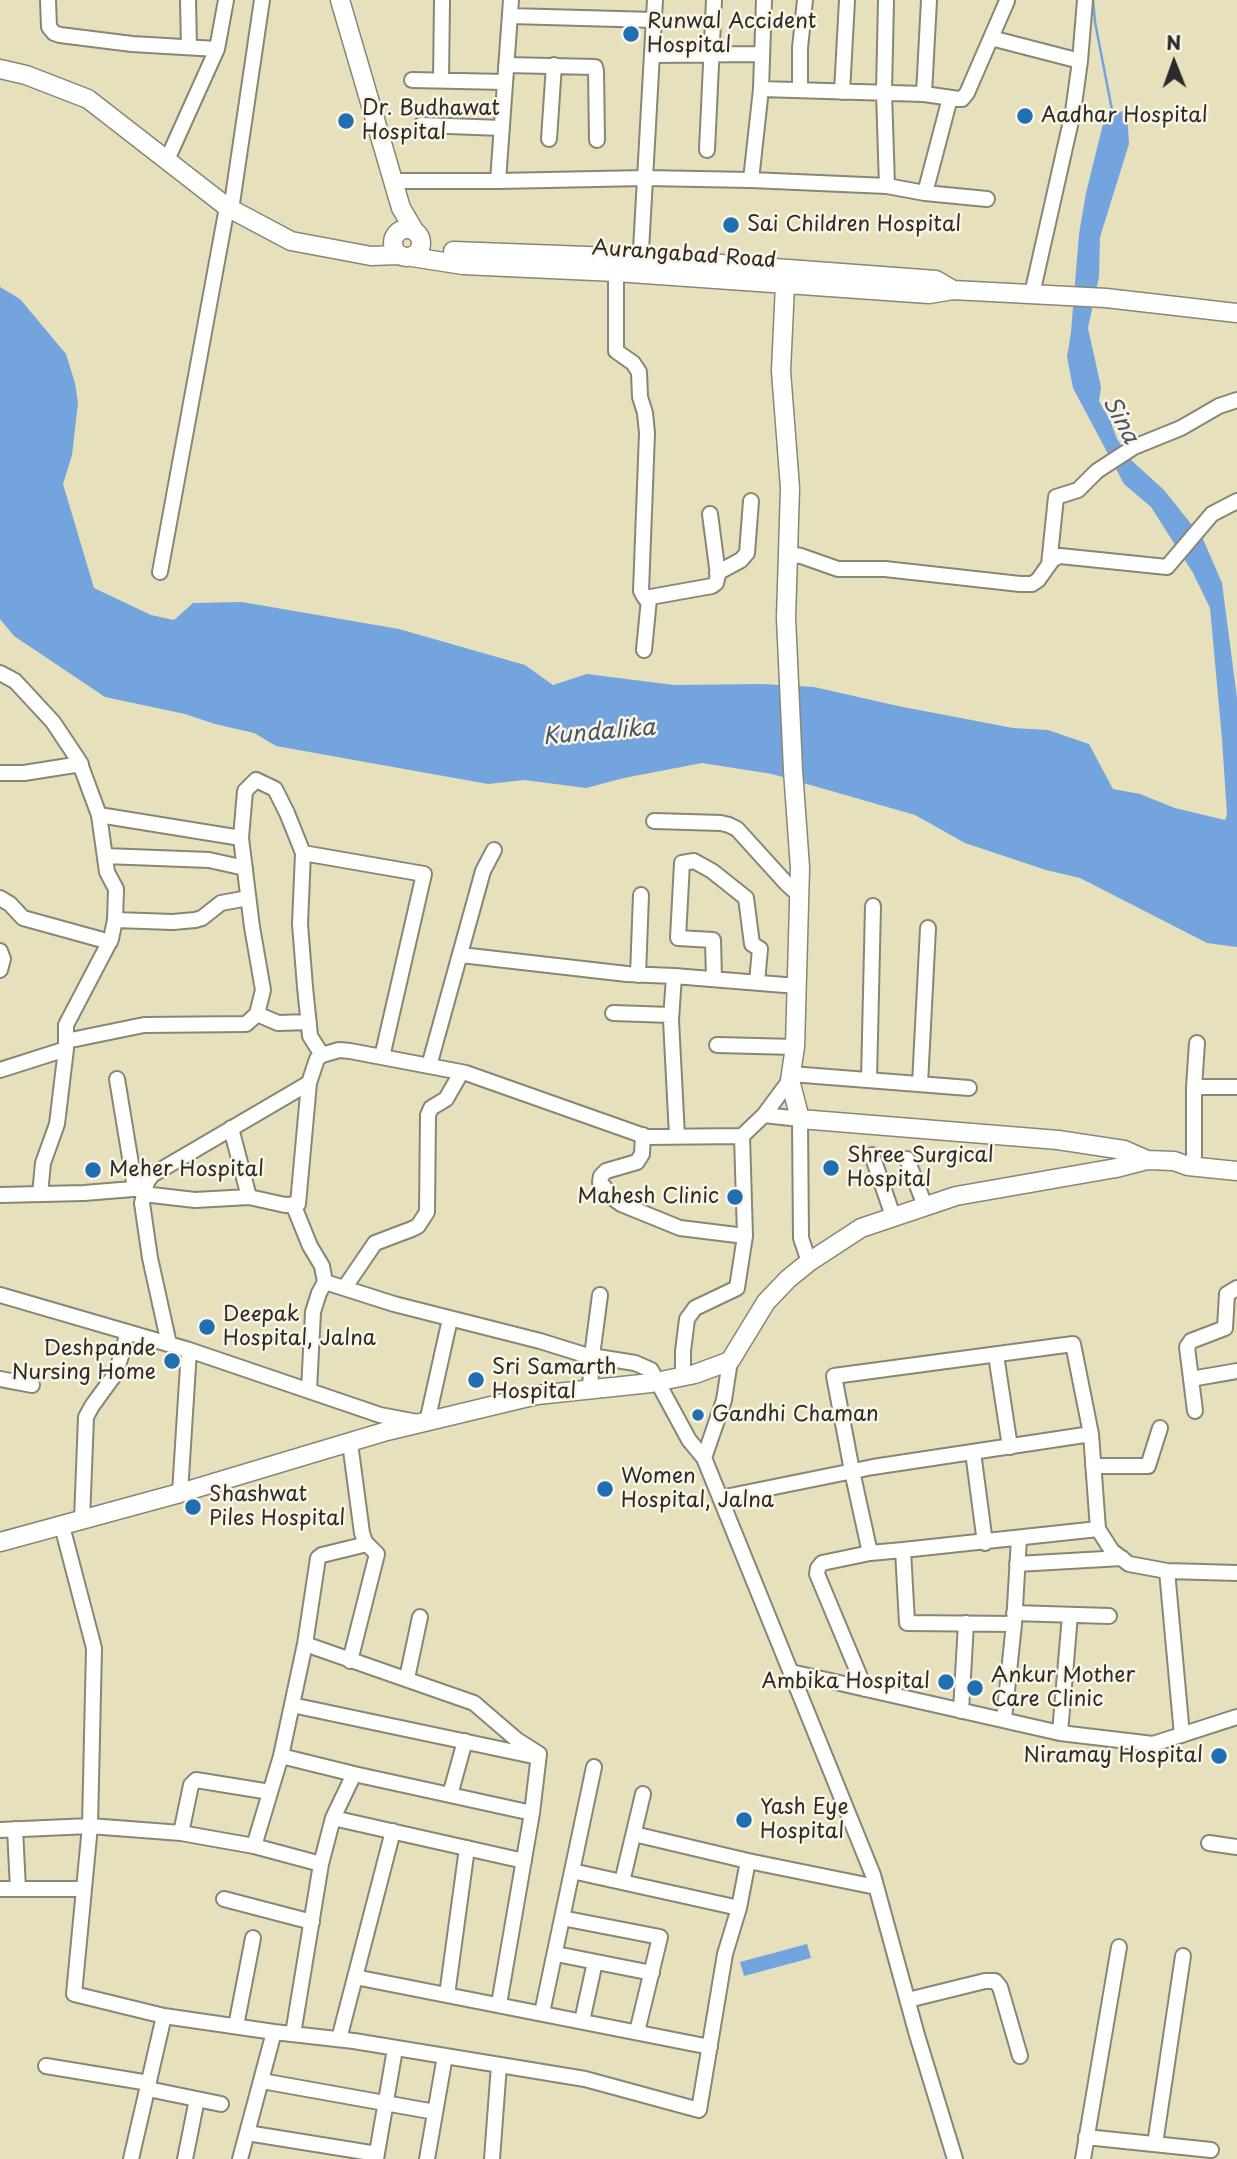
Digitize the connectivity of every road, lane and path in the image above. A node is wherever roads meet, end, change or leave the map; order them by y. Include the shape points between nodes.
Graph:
1 (48, 0) edge
2 (188, 0) edge
3 (226, 0) edge
4 (262, 0) edge
5 (340, 0) edge
6 (442, 0) edge
7 (511, 0) edge
8 (655, 0) edge
9 (714, 0) edge
10 (764, 0) edge
11 (805, 0) edge
12 (847, 0) edge
13 (886, 0) edge
14 (929, 0) edge
15 (1085, 0) edge
16 (1007, 1) edge
17 (510, 16) junction
18 (654, 20) junction
19 (991, 38) junction
20 (189, 47) junction
21 (217, 49) junction
22 (711, 54) junction
23 (762, 54) junction
24 (652, 55) junction
25 (1080, 61) junction
26 (506, 65) junction
27 (554, 65) junction
28 (1, 69) edge
29 (412, 79) dead end
30 (440, 80) junction
31 (505, 82) junction
32 (761, 89) junction
33 (800, 90) junction
34 (842, 92) junction
35 (884, 92) junction
36 (924, 94) junction
37 (950, 98) junction
38 (421, 125) dead end
39 (502, 128) junction
40 (548, 139) dead end
41 (597, 140) dead end
42 (707, 150) dead end
43 (167, 160) junction
44 (645, 177) junction
45 (751, 180) junction
46 (394, 181) junction
47 (498, 181) junction
48 (887, 186) junction
49 (925, 193) junction
50 (987, 199) dead end
51 (229, 209) junction
52 (405, 244) junction
53 (640, 265) junction
54 (616, 272) junction
55 (785, 285) junction
56 (953, 290) junction
57 (1038, 295) junction
58 (1237, 313) edge
59 (1237, 400) edge
60 (751, 501) dead end
61 (1237, 501) edge
62 (710, 514) dead end
63 (788, 554) junction
64 (1049, 565) junction
65 (160, 572) dead end
66 (717, 573) junction
67 (649, 598) junction
68 (644, 650) dead end
69 (0, 673) edge
70 (81, 764) junction
71 (0, 773) edge
72 (99, 815) junction
73 (654, 821) dead end
74 (241, 838) junction
75 (494, 850) dead end
76 (303, 853) junction
77 (105, 856) junction
78 (244, 868) junction
79 (641, 895) dead end
80 (799, 895) junction
81 (0, 898) edge
82 (248, 898) junction
83 (873, 906) dead end
84 (116, 920) junction
85 (928, 928) dead end
86 (110, 942) junction
87 (0, 951) edge
88 (461, 956) junction
89 (0, 970) edge
90 (638, 975) junction
91 (674, 976) junction
92 (714, 979) junction
93 (757, 982) junction
94 (797, 986) junction
95 (613, 1013) dead end
96 (257, 1014) junction
97 (671, 1015) junction
98 (309, 1022) junction
99 (1197, 1043) dead end
100 (66, 1045) junction
101 (717, 1045) dead end
102 (796, 1047) junction
103 (322, 1055) junction
104 (382, 1058) junction
105 (429, 1066) junction
106 (0, 1070) edge
107 (461, 1073) junction
108 (791, 1077) junction
109 (117, 1079) dead end
110 (869, 1080) junction
111 (309, 1083) junction
112 (920, 1084) junction
113 (1194, 1087) junction
114 (1237, 1087) edge
115 (969, 1088) dead end
116 (764, 1115) junction
117 (800, 1119) junction
118 (231, 1128) junction
119 (643, 1136) junction
120 (677, 1136) junction
121 (742, 1136) junction
122 (872, 1155) dead end
123 (1194, 1156) junction
124 (907, 1159) dead end
125 (1237, 1159) edge
126 (1147, 1160) junction
127 (1174, 1161) junction
128 (1237, 1171) edge
129 (141, 1190) junction
130 (40, 1194) junction
131 (0, 1195) edge
132 (249, 1197) junction
133 (293, 1204) junction
134 (925, 1206) junction
135 (893, 1216) junction
136 (745, 1236) junction
137 (809, 1262) junction
138 (325, 1282) junction
139 (345, 1287) junction
140 (1237, 1288) edge
141 (0, 1295) edge
142 (600, 1296) dead end
143 (450, 1318) junction
144 (128, 1332) junction
145 (169, 1344) junction
146 (189, 1350) junction
147 (996, 1354) junction
148 (592, 1356) junction
149 (730, 1361) junction
150 (1237, 1371) edge
151 (683, 1376) junction
152 (0, 1379) edge
153 (1191, 1379) junction
154 (658, 1380) junction
155 (32, 1385) dead end
156 (590, 1388) junction
157 (309, 1390) junction
158 (1195, 1410) dead end
159 (424, 1422) junction
160 (1160, 1428) dead end
161 (1091, 1434) junction
162 (349, 1443) junction
163 (1010, 1447) junction
164 (973, 1452) junction
165 (704, 1458) junction
166 (1093, 1466) junction
167 (852, 1471) junction
168 (180, 1493) junction
169 (720, 1498) junction
170 (82, 1520) junction
171 (54, 1528) junction
172 (1098, 1529) junction
173 (1019, 1538) junction
174 (364, 1540) junction
175 (0, 1542) edge
176 (985, 1543) junction
177 (903, 1550) junction
178 (870, 1553) junction
179 (1122, 1559) junction
180 (1017, 1564) junction
181 (1167, 1571) junction
182 (1237, 1573) edge
183 (1070, 1615) junction
184 (1109, 1616) dead end
185 (420, 1617) dead end
186 (1014, 1618) junction
187 (967, 1623) junction
188 (305, 1644) junction
189 (350, 1661) junction
190 (791, 1672) junction
191 (407, 1678) junction
192 (866, 1689) junction
193 (292, 1705) junction
194 (961, 1711) junction
195 (1237, 1717) edge
196 (1004, 1719) junction
197 (1060, 1732) junction
198 (1182, 1735) junction
199 (464, 1741) junction
200 (281, 1756) junction
201 (539, 1758) junction
202 (594, 1767) dead end
203 (354, 1774) junction
204 (270, 1792) junction
205 (643, 1794) dead end
206 (450, 1795) junction
207 (532, 1813) junction
208 (333, 1818) junction
209 (90, 1826) junction
210 (8, 1830) edge
211 (393, 1831) junction
212 (181, 1833) junction
213 (634, 1833) junction
214 (1209, 1843) dead end
215 (254, 1846) junction
216 (1237, 1847) edge
217 (467, 1848) junction
218 (524, 1861) junction
219 (748, 1861) junction
220 (321, 1864) junction
221 (572, 1871) junction
222 (622, 1882) junction
223 (876, 1887) junction
224 (0, 1889) edge
225 (18, 1889) junction
226 (84, 1889) junction
227 (224, 1899) dead end
228 (738, 1908) junction
229 (562, 1917) junction
230 (312, 1922) junction
231 (253, 1938) dead end
232 (1119, 1947) dead end
233 (556, 1954) junction
234 (1183, 1956) dead end
235 (594, 1962) junction
236 (652, 1973) junction
237 (355, 1977) junction
238 (447, 1995) junction
239 (908, 2000) junction
240 (499, 2004) junction
241 (542, 2013) junction
242 (164, 2015) junction
243 (582, 2021) junction
244 (236, 2026) junction
245 (274, 2032) junction
246 (637, 2032) junction
247 (293, 2034) junction
248 (340, 2039) junction
249 (710, 2047) junction
250 (395, 2049) junction
251 (445, 2056) junction
252 (1020, 2056) dead end
253 (499, 2065) junction
254 (46, 2066) dead end
255 (262, 2081) junction
256 (148, 2086) junction
257 (197, 2099) junction
258 (221, 2104) dead end
259 (386, 2104) junction
260 (435, 2112) junction
261 (247, 2133) junction
262 (1086, 2137) junction
263 (1155, 2144) junction
264 (1212, 2150) dead end
265 (321, 2152) edge
266 (377, 2157) edge
267 (131, 2159) edge
268 (185, 2159) edge
269 (240, 2159) edge
270 (427, 2159) edge
271 (492, 2159) edge
272 (956, 2159) edge
273 (1083, 2159) edge

1 - 20 street via 49,27 54,33
2 - 20 street
3 - 21 street
4 - 51 street
5 - 46 main road
6 - 30 street
7 - 17 street
8 - 18 street
9 - 22 street
10 - 23 street
11 - 33 street
12 - 34 street
13 - 35 street
14 - 36 street
15 - 25 street
16 - 19 street
17 - 18 street
17 - 26 street
18 - 24 street
19 - 25 street
19 - 37 street via 964,97
20 - 21 street
21 - 43 street
22 - 23 street
22 - 24 street
22 - 42 street
23 - 32 street
24 - 44 street
25 - 57 street
26 - 27 street
26 - 31 street
27 - 40 street
27 - 41 street via 596,69
28 - 43 main road, Aurangabad Road via 88,99
29 - 30 street
30 - 31 street
31 - 39 street
32 - 33 street
32 - 45 street
33 - 34 street
34 - 35 street
35 - 36 street
35 - 48 street
36 - 37 street
37 - 49 street
38 - 39 street
39 - 47 street
43 - 51 main road, Aurangabad Road
44 - 45 street
44 - 47 street
44 - 53 street
45 - 48 street
46 - 47 street
46 - 52 main road
48 - 49 street
49 - 50 street
51 - 52 main road, Aurangabad Road via 292,241 372,256
51 - 65 street
52 - 53 main road, Aurangabad Road
52 - 54 main road, Aurangabad Road via 463,265
53 - 54 main road, Aurangabad Road
53 - 55 main road, Aurangabad Road
53 - 56 main road, Aurangabad Road via 936,280
54 - 67 street via 615,351 639,372 646,421 640,592
55 - 56 main road, Aurangabad Road via 929,293
55 - 63 main road via 781,371 790,488
56 - 57 main road, Aurangabad Road
57 - 58 main road, Aurangabad Road
59 - 64 street via 1134,447 1078,490 1056,497
60 - 66 street via 747,554
61 - 64 street via 1212,514 1167,567 1066,555
62 - 66 street
63 - 64 street via 838,569 885,569 1020,584 1038,580
63 - 80 main road via 786,618
66 - 67 street via 712,586
67 - 68 street
69 - 70 street via 15,681 53,723
70 - 71 street
70 - 72 street
72 - 74 street
72 - 77 street
73 - 80 street via 721,822 737,829
74 - 76 street via 245,791 256,780 275,789
74 - 78 street
75 - 88 street via 483,871
76 - 98 street via 300,924
76 - 104 street via 424,874
77 - 78 street via 209,860
77 - 84 street via 116,889
78 - 82 street
79 - 90 street
80 - 94 main road
81 - 86 street via 23,918
82 - 84 street via 221,903 195,920
82 - 96 street via 262,990
83 - 110 street
84 - 86 street
85 - 112 street
86 - 100 street via 66,1025
87 - 89 street
88 - 90 street
88 - 105 street
90 - 91 street
91 - 92 street
91 - 97 street
92 - 93 street
92 - 93 street via 713,940 678,937 682,863 694,861 746,898 752,944 760,949
93 - 94 street
94 - 102 main road
95 - 97 street
96 - 98 street via 278,1023
96 - 100 street via 246,1024 144,1025
97 - 120 street
98 - 103 street via 310,1036
99 - 113 street
100 - 106 street
100 - 130 street via 57,1124 43,1163
101 - 102 street
102 - 108 main road
103 - 104 street via 340,1050
103 - 111 street
104 - 105 street
105 - 107 street
107 - 119 street
107 - 139 street via 446,1099 429,1111 427,1212 418,1226 375,1243
108 - 110 street
108 - 116 street
108 - 117 main road
109 - 129 street
110 - 112 street
111 - 118 street
111 - 133 street via 298,1204
112 - 115 street
113 - 114 street
113 - 123 street
116 - 117 street
116 - 121 street
117 - 126 main road via 1058,1140 1124,1150
117 - 137 street via 801,1238
118 - 129 street via 152,1175
118 - 132 street
119 - 120 street
119 - 136 street via 637,1162 601,1176 600,1182 613,1198 680,1228
120 - 121 street
121 - 136 street
122 - 135 street
123 - 125 main road
123 - 127 main road
124 - 134 street
126 - 127 main road
126 - 134 main road via 956,1196
127 - 128 main road
129 - 130 street
129 - 132 street via 195,1200
129 - 145 street
130 - 131 street
132 - 133 street
133 - 138 street
134 - 135 main road
135 - 137 main road via 860,1228
136 - 151 street via 737,1288 695,1308 687,1319
137 - 149 main road via 766,1302
138 - 139 street
138 - 157 street via 313,1312
139 - 143 street
140 - 153 street via 1227,1294 1225,1328 1188,1343
141 - 144 street
142 - 148 street
143 - 148 street
143 - 159 street
144 - 145 street
144 - 170 street via 116,1373 86,1417
145 - 146 street
146 - 157 street
146 - 168 street
147 - 161 street via 1073,1344
147 - 163 street
147 - 167 street via 834,1376
148 - 154 street via 647,1367
148 - 156 street
149 - 151 main road
149 - 165 street via 724,1400
150 - 153 street
151 - 154 main road
152 - 155 street
153 - 158 street
154 - 156 main road
154 - 165 street via 689,1440
156 - 159 main road via 537,1395
157 - 159 street via 380,1415
159 - 162 main road
160 - 166 street via 1148,1466
161 - 163 street
161 - 166 street
162 - 168 main road
162 - 174 street
163 - 164 street
164 - 167 street
164 - 176 street
165 - 169 street
166 - 172 street
167 - 169 street
167 - 178 street
168 - 170 main road
169 - 190 street
170 - 171 main road
171 - 175 main road
171 - 209 street via 93,1642
172 - 173 street
172 - 179 street
173 - 176 street
173 - 180 street
174 - 188 street via 318,1558
174 - 189 street via 377,1556
176 - 177 street
177 - 178 street
177 - 187 street via 907,1623
178 - 192 street via 822,1563 817,1571
179 - 180 street
179 - 181 street
180 - 186 street
181 - 182 street
181 - 198 street
183 - 184 street
183 - 186 street
183 - 197 street
185 - 191 street
186 - 187 street
186 - 196 street
187 - 194 street
188 - 189 street
188 - 193 street
189 - 191 street
190 - 192 street
190 - 223 street
191 - 201 street via 474,1703 540,1754
192 - 194 street
193 - 199 street
193 - 200 street
194 - 196 street
195 - 198 street
196 - 197 street
197 - 198 street via 1153,1744
199 - 201 street
199 - 206 street
200 - 203 street
200 - 204 street
201 - 207 street
202 - 221 street
203 - 206 street
203 - 208 street
204 - 212 street via 196,1780
204 - 215 street
205 - 213 street
206 - 207 street
207 - 218 street
208 - 211 street
208 - 220 street
209 - 210 street
209 - 212 street
209 - 226 street
210 - 225 street
211 - 217 street
211 - 237 street
212 - 215 street
213 - 219 street
213 - 222 street
214 - 216 street
215 - 220 street
217 - 218 street
217 - 238 street
218 - 240 street
219 - 223 street
219 - 228 street
220 - 230 street
221 - 222 street
221 - 229 street
222 - 228 street
223 - 239 street
224 - 225 street
225 - 226 street
226 - 242 street via 74,1994
227 - 230 street
228 - 249 street via 725,1954
229 - 233 street
229 - 236 street via 660,1937
230 - 247 street
231 - 244 street
232 - 262 street
233 - 235 street
233 - 241 street
234 - 263 street
235 - 236 street
235 - 243 street
236 - 246 street
237 - 238 street
237 - 248 street
238 - 240 street
239 - 252 street via 995,1981
239 - 272 street
240 - 241 street
241 - 243 street
242 - 244 street
242 - 256 street
243 - 246 street
244 - 245 street
245 - 247 street
245 - 255 street
246 - 249 street
247 - 248 street
248 - 250 street
249 - 253 street via 699,2110 585,2079
250 - 251 street
250 - 259 street
251 - 253 street
251 - 260 street
253 - 271 street
254 - 256 street
255 - 259 street
255 - 261 street
256 - 257 street
256 - 267 street
257 - 258 street
257 - 268 street
259 - 260 street
259 - 266 street
260 - 270 street
261 - 265 street
261 - 269 street
262 - 263 street
262 - 273 street
263 - 264 street
265 - 266 street

